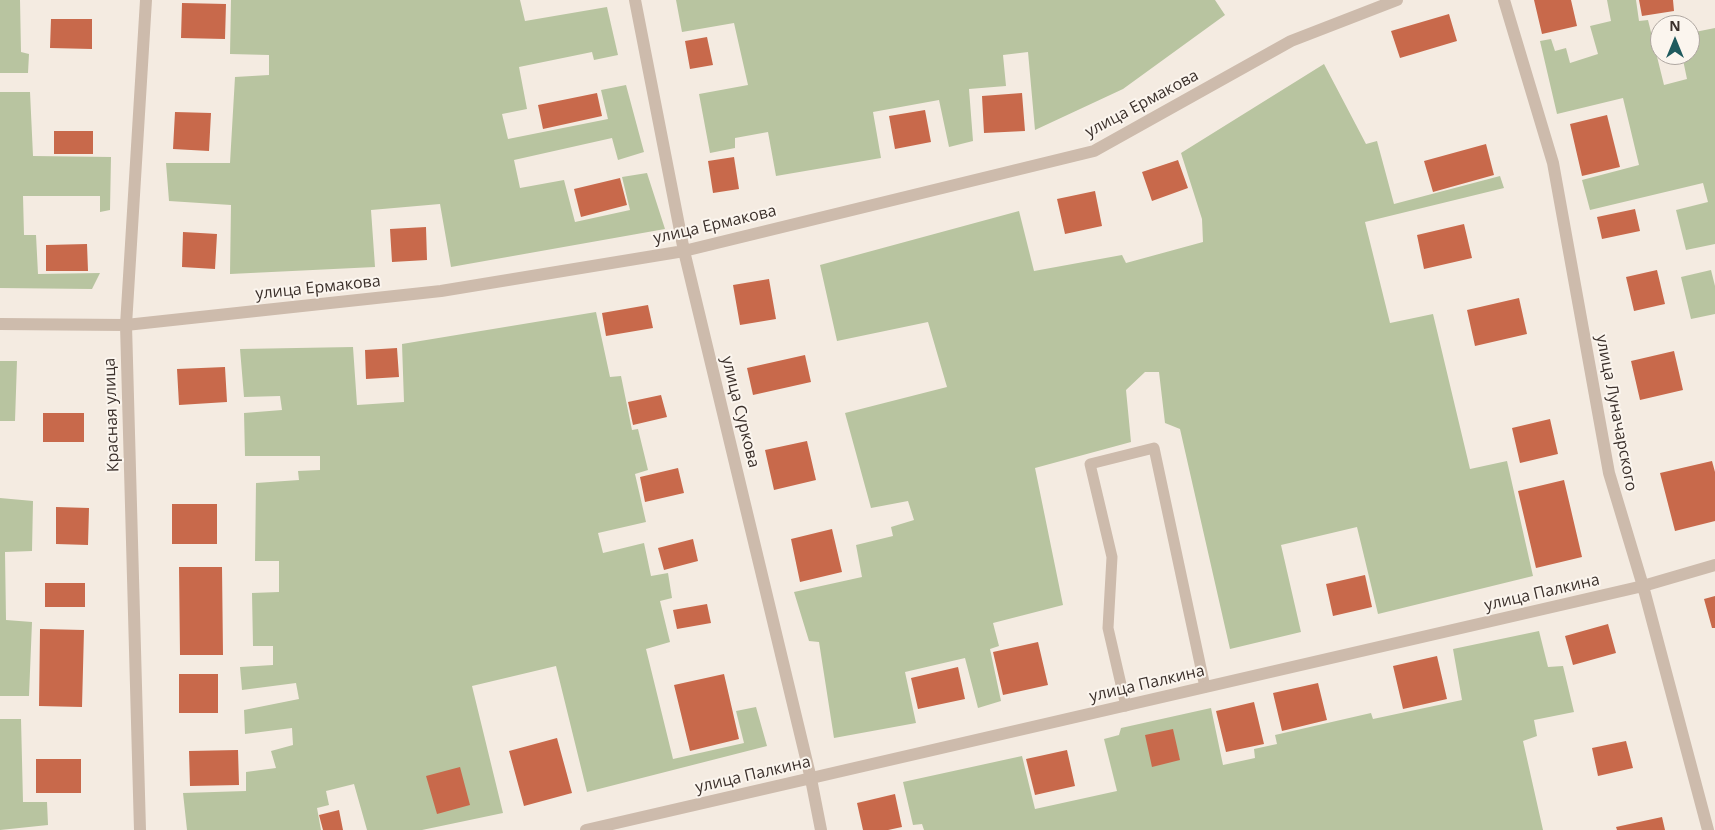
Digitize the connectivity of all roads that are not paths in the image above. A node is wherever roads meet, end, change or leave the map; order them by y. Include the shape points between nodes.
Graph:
1 (146, 0) edge
2 (635, 0) edge
3 (1397, 0) edge
4 (1504, 0) edge
5 (684, 250) junction
6 (0, 324) edge
7 (126, 324) junction
8 (1715, 565) edge
9 (1643, 586) junction
10 (1205, 687) junction
11 (1126, 706) junction
12 (811, 779) junction
13 (140, 830) edge
14 (586, 830) edge
15 (821, 830) edge
16 (1708, 830) edge

1 - 7 street, Красная улица
2 - 5 street, улица Суркова
3 - 5 street, улица Ермакова via 1291,41 1094,150
4 - 9 street, улица Луначарского via 1553,163 1609,473
5 - 7 street, улица Ермакова via 441,291
5 - 12 street, улица Суркова
6 - 7 street, улица Ермакова
7 - 13 street, Красная улица
8 - 9 street, улица Палкина
9 - 10 street, улица Палкина
9 - 16 street, улица Луначарского
10 - 11 street, улица Палкина
10 - 11 lane via 1154,448 1090,464 1112,557 1108,628
11 - 12 street, улица Палкина
12 - 14 street, улица Палкина
12 - 15 street, улица Суркова

